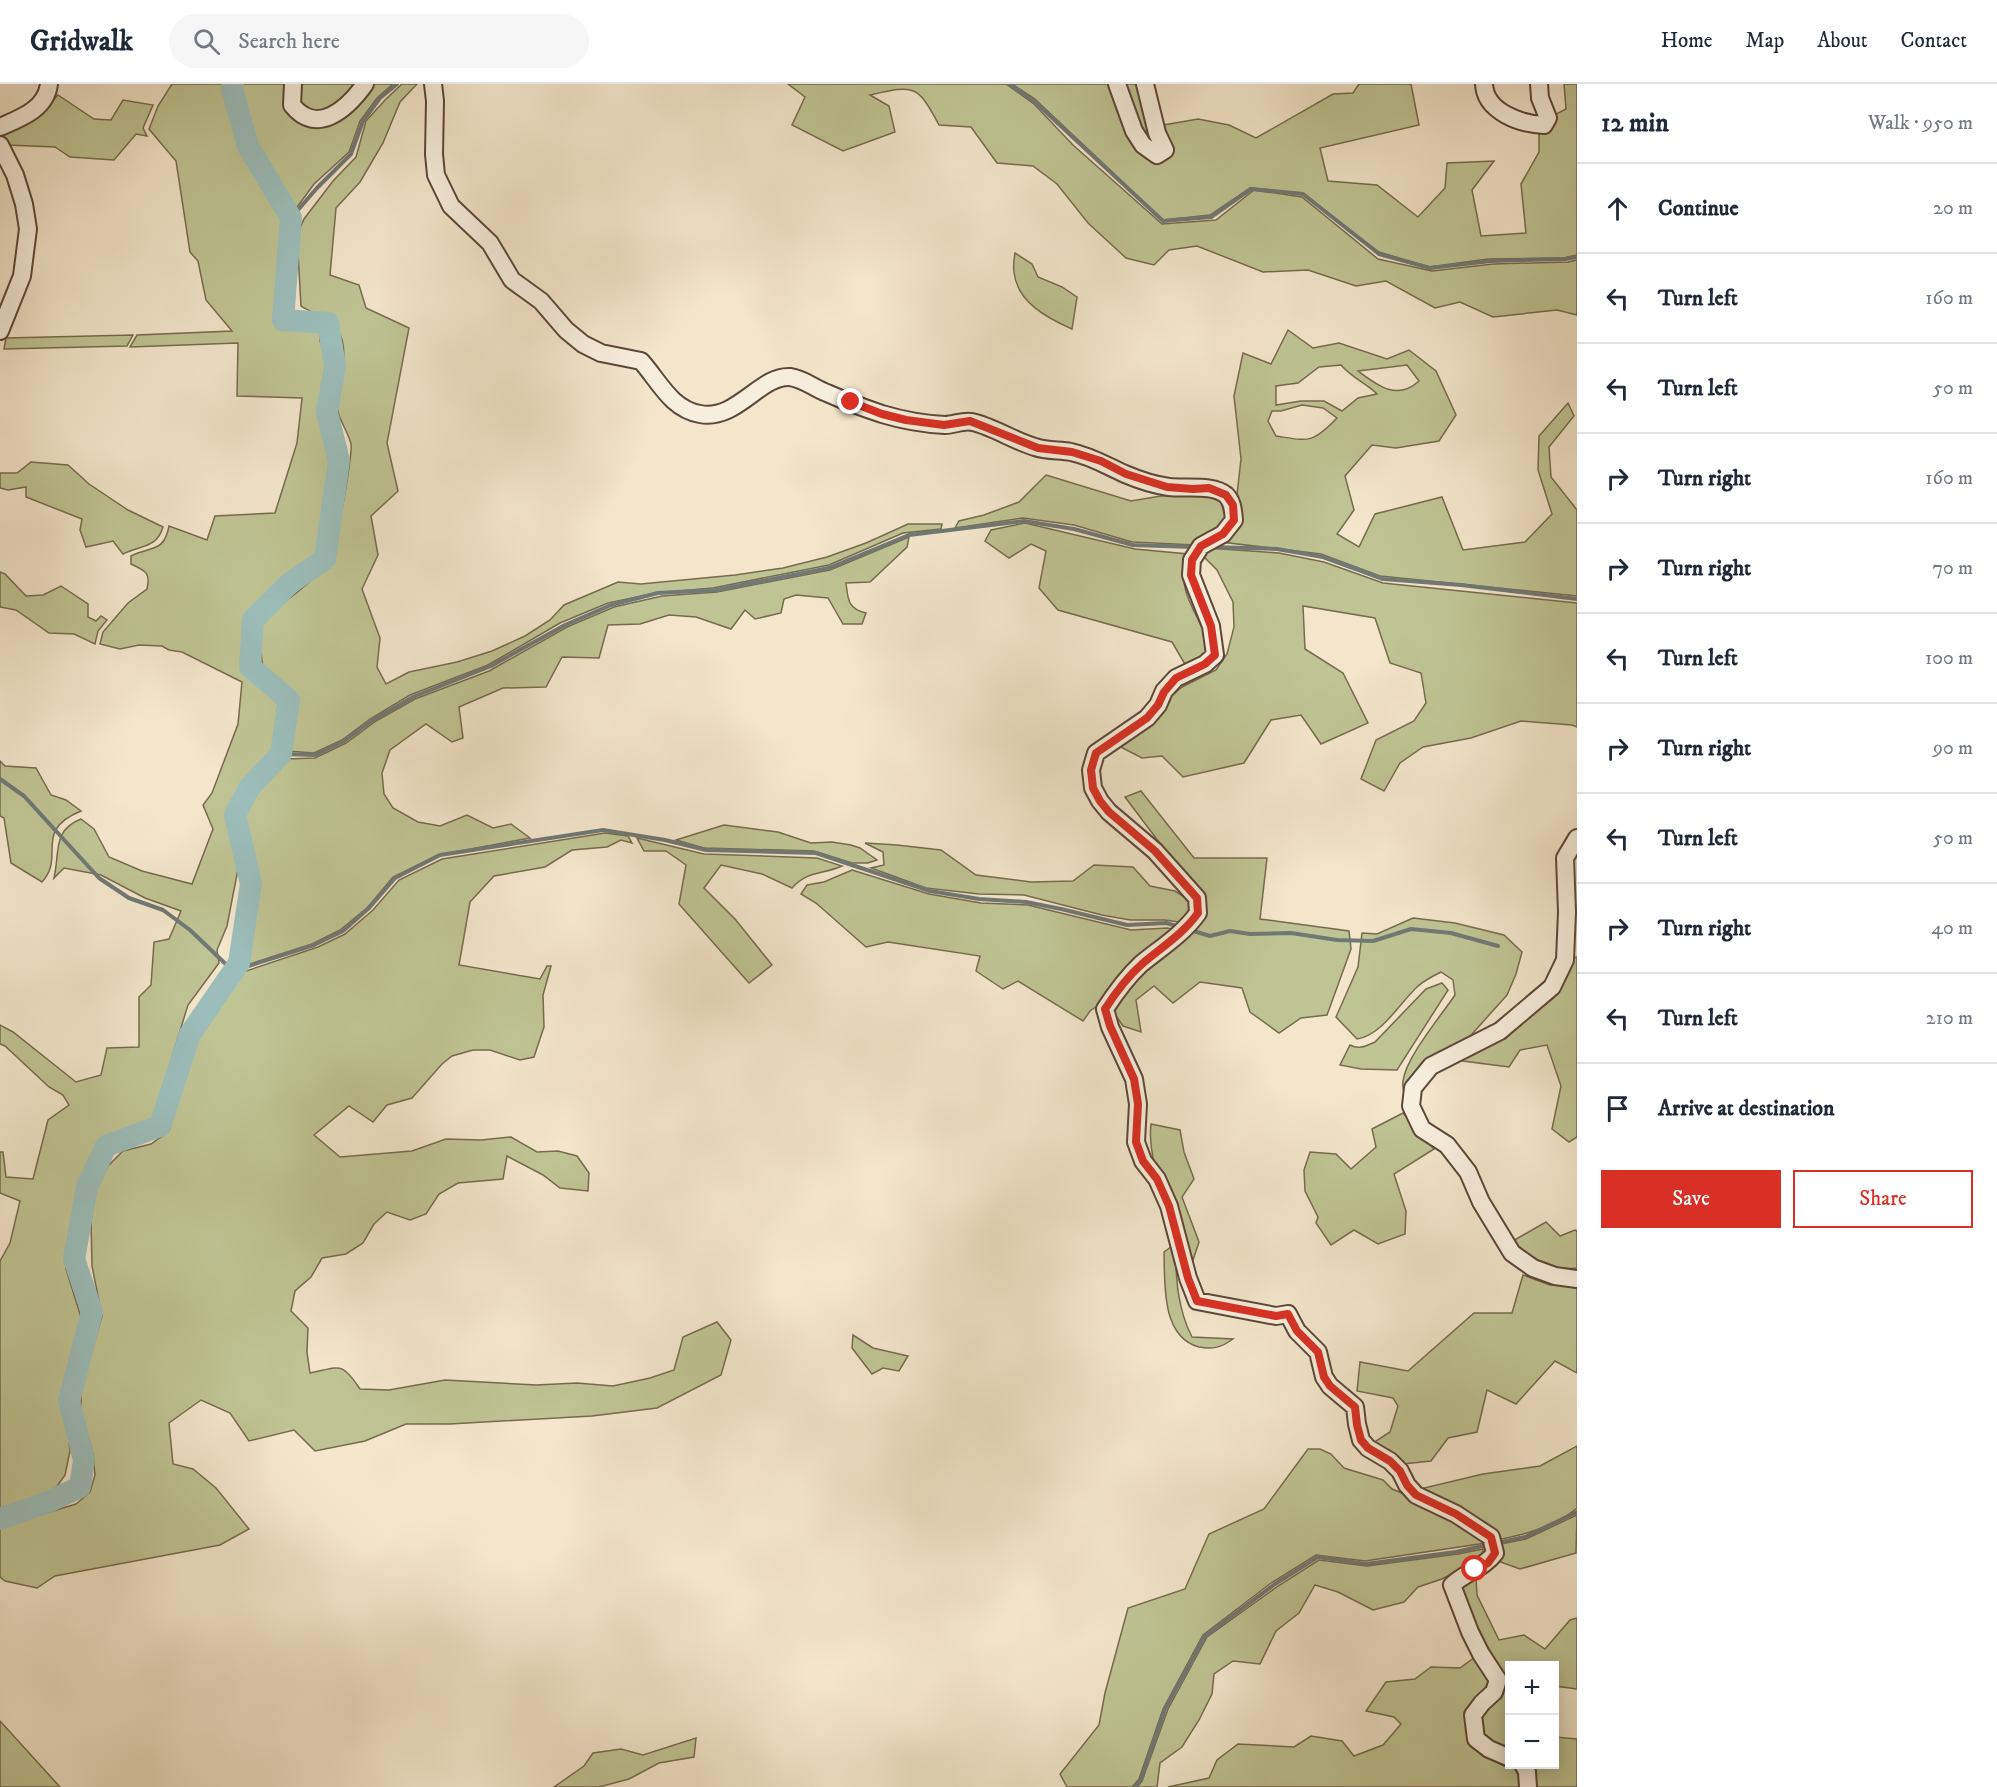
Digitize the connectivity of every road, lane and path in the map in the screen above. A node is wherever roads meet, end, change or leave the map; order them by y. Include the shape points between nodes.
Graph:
1 (49, 84) edge
2 (293, 84) edge
3 (365, 84) edge
4 (433, 84) edge
5 (1118, 84) edge
6 (1144, 84) edge
7 (1484, 84) edge
8 (1539, 84) edge
9 (0, 127) edge
10 (0, 145) edge
11 (0, 331) edge
12 (1577, 838) edge
13 (1577, 1278) edge
14 (1505, 1756) edge
15 (1526, 1769) edge
16 (1528, 1787) edge

1 - 9 street via 47,96 40,104
2 - 3 street via 292,105 298,113 325,120 342,109
4 - 14 street via 436,175 451,206 490,243 512,280 541,301 566,330 601,353 641,361 661,388 683,408 711,416 742,403 772,382 787,377 802,379 825,393 882,414 944,425 970,421 1038,448 1101,461 1147,482 1167,487 1209,488 1226,495 1233,505 1234,520 1223,534 1201,546 1192,560 1191,575 1211,626 1215,655 1176,678 1147,718 1096,753 1091,770 1093,788 1100,801 1155,851 1197,898 1198,913 1187,928 1133,972 1105,1009 1134,1079 1138,1104 1136,1142 1169,1206 1197,1301 1276,1316 1288,1314 1297,1331 1318,1352 1330,1386 1355,1407 1361,1440 1368,1448 1390,1461 1416,1495 1491,1537 1495,1553 1488,1563 1462,1575 1452,1585 1470,1632 1498,1680 1494,1692 1473,1715 1476,1739
5 - 6 street via 1134,131 1143,145 1157,155 1165,150 1156,133
7 - 8 street via 1488,99 1499,110 1526,124 1544,125 1548,118
10 - 11 street via 15,175 28,229 21,276
12 - 13 street via 1565,858 1565,960 1552,987 1500,1031 1431,1065 1413,1088 1412,1106 1422,1129 1447,1145 1468,1172 1512,1253 1533,1268
15 - 16 street

